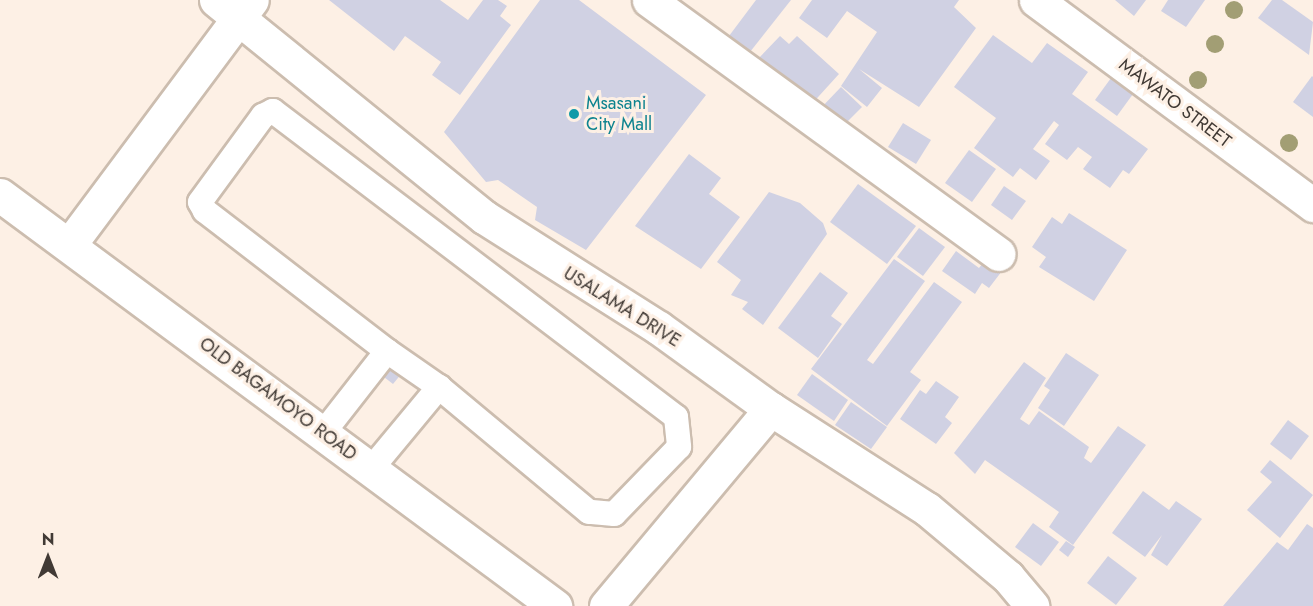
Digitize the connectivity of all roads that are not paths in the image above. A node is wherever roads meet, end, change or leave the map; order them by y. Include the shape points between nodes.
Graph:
1 (649, 0) edge
2 (1036, 0) edge
3 (235, 6) edge
4 (0, 195) edge
5 (1313, 206) edge
6 (70, 244) junction
7 (998, 254) dead end
8 (387, 351) junction
9 (439, 387) junction
10 (771, 409) junction
11 (323, 432) junction
12 (371, 469) junction
13 (555, 606) edge
14 (606, 606) edge
15 (1032, 606) edge

1 - 7 street
2 - 5 street, MAWATO STREET
3 - 6 street
3 - 10 street, USALAMA DRIVE via 484,217 659,328
4 - 6 street, OLD BAGAMOYO ROAD
6 - 11 street, OLD BAGAMOYO ROAD
8 - 9 lane
8 - 9 lane via 205,211 200,202 264,116 273,111 676,417 679,447 615,514 589,512
8 - 11 lane
9 - 12 lane
10 - 14 street
10 - 15 street, USALAMA DRIVE via 927,509 1008,577
11 - 12 street, OLD BAGAMOYO ROAD
12 - 13 street, OLD BAGAMOYO ROAD

